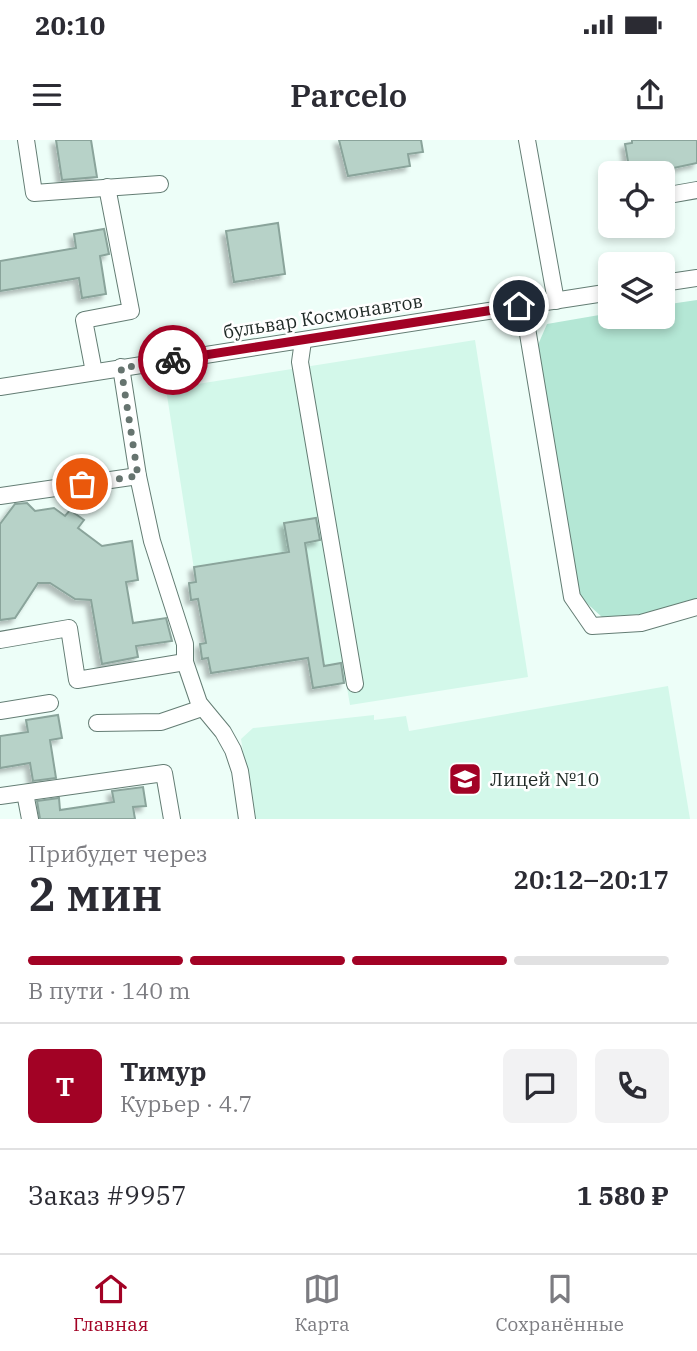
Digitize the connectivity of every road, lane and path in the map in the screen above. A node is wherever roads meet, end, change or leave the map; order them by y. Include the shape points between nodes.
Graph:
1 (26, 140) edge
2 (527, 140) edge
3 (160, 184) dead end
4 (107, 187) junction
5 (697, 190) edge
6 (675, 193) edge
7 (697, 278) edge
8 (675, 281) edge
9 (598, 294) edge
10 (556, 300) junction
11 (519, 306) junction
12 (303, 341) junction
13 (121, 368) junction
14 (94, 372) junction
15 (0, 387) edge
16 (138, 476) junction
17 (0, 496) edge
18 (697, 607) edge
19 (0, 640) edge
20 (185, 663) junction
21 (355, 684) dead end
22 (50, 703) dead end
23 (202, 708) junction
24 (0, 712) edge
25 (97, 723) dead end
26 (25, 793) junction
27 (0, 796) edge
28 (30, 819) edge
29 (172, 819) edge
30 (247, 819) edge

1 - 4 street via 34,193
2 - 10 street
3 - 4 street
4 - 14 street via 131,311 84,320
5 - 6 street
7 - 8 street
9 - 10 street, бульвар Космонавтов
10 - 11 street, бульвар Космонавтов
11 - 12 street, бульвар Космонавтов
11 - 18 street via 527,328 572,597 592,626 640,623
12 - 13 street, бульвар Космонавтов
12 - 21 street via 300,362
13 - 14 street, бульвар Космонавтов
13 - 16 street
14 - 15 street, бульвар Космонавтов
16 - 17 street
16 - 20 street via 152,541 186,644
19 - 20 street via 69,628 77,680
20 - 23 street
22 - 24 street
23 - 25 street via 162,722
23 - 30 street via 233,750
26 - 27 street
26 - 28 street
26 - 29 street via 164,772

